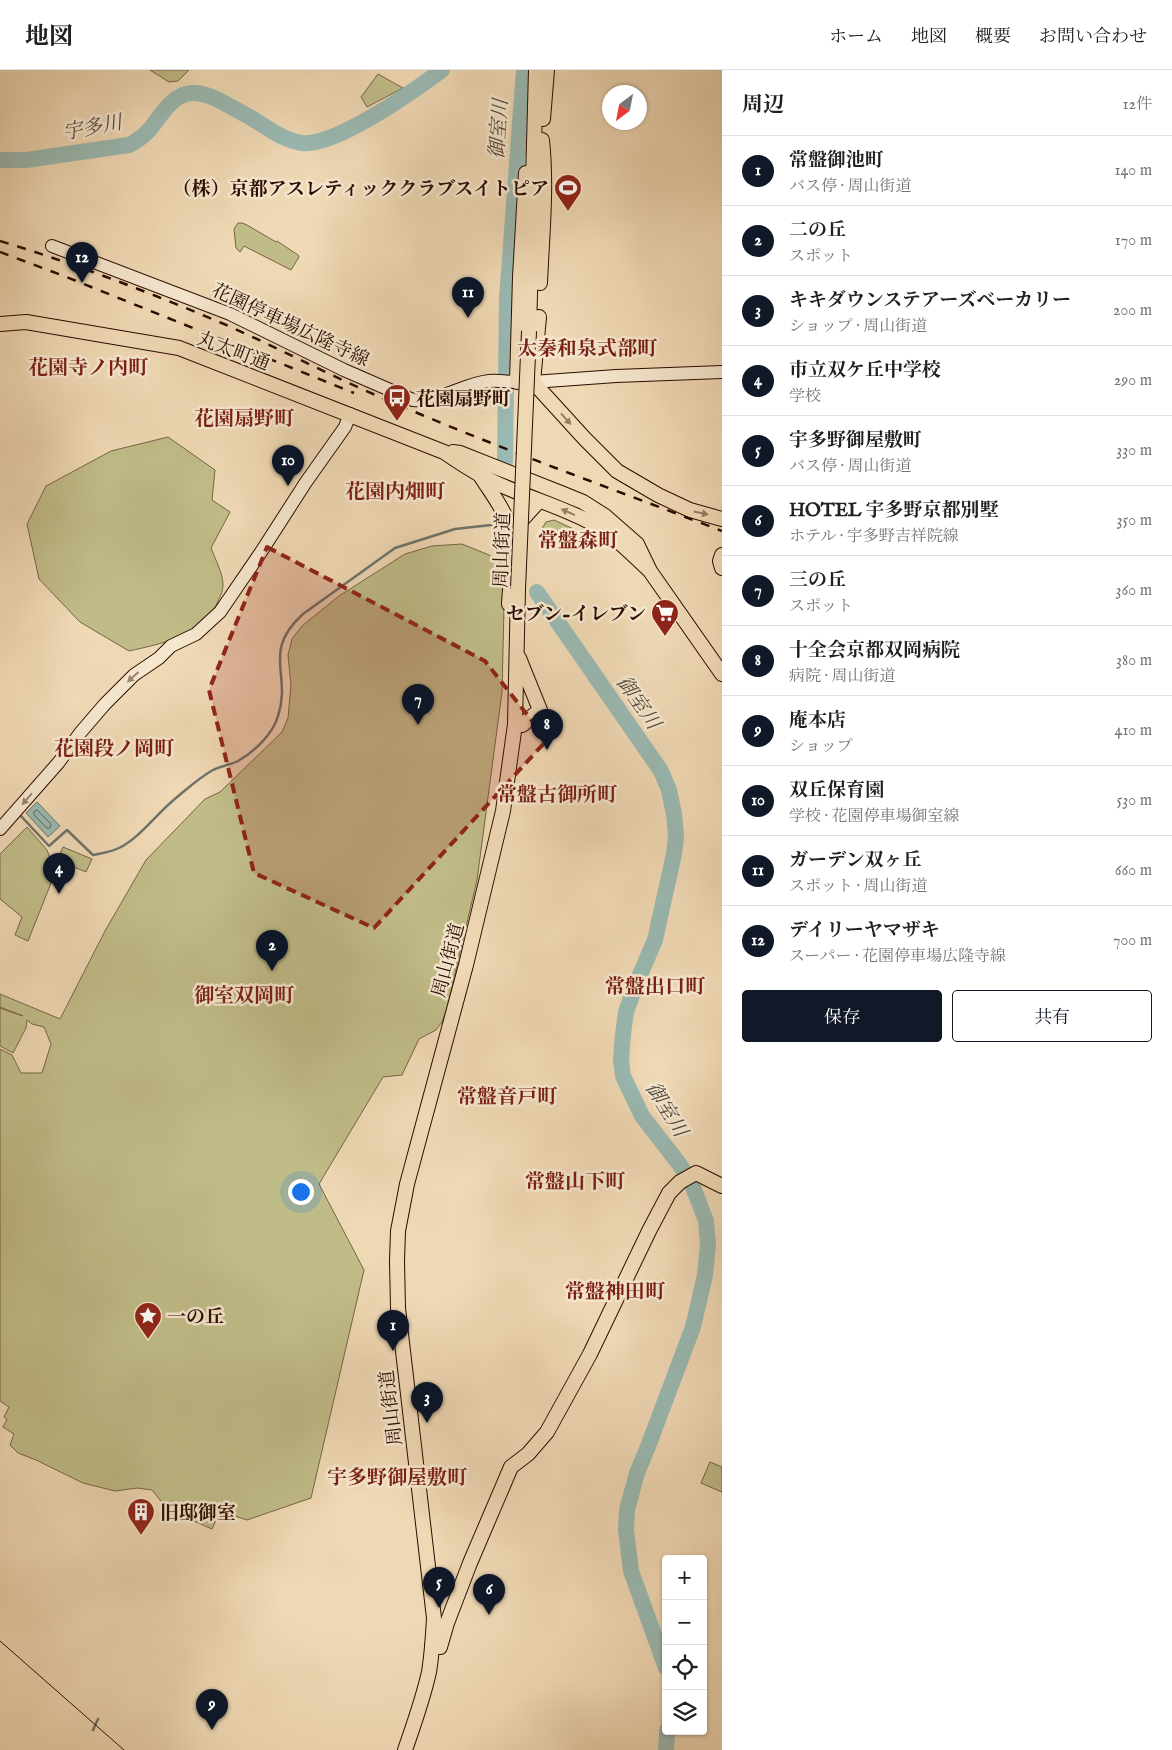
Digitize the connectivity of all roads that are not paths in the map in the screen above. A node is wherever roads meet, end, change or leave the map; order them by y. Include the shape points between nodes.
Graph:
1 (536, 70) edge
2 (547, 70) edge
3 (537, 134) junction
4 (52, 246) dead end
5 (0, 324) edge
6 (722, 372) edge
7 (514, 382) junction
8 (533, 382) junction
9 (350, 414) junction
10 (444, 452) junction
11 (471, 458) junction
12 (480, 475) junction
13 (561, 493) junction
14 (539, 500) junction
15 (722, 519) edge
16 (511, 543) junction
17 (722, 554) edge
18 (722, 568) edge
19 (650, 570) junction
20 (516, 651) junction
21 (722, 674) edge
22 (514, 724) junction
23 (0, 829) edge
24 (722, 1186) edge
25 (432, 1647) junction
26 (405, 1750) edge

1 - 3 main road, 周山街道
2 - 3 main road, 周山街道
3 - 7 main road via 525,179
3 - 8 main road via 544,159 544,192
3 - 20 main road, 周山街道, bridge
4 - 7 main road, 花園停車場広隆寺線 via 230,314 413,400 434,399 489,381
5 - 9 main road, 丸太町通 via 26,322 179,348
6 - 8 main road
7 - 8 main road
8 -> 15 main road via 617,471 690,510
9 - 10 main road, 丸太町通
9 -> 23 main road via 345,427 220,612 196,634 171,646 134,675 105,704
10 - 11 main road, 丸太町通
10 - 12 main road, 丸太町通
11 - 13 main road, 丸太町通
11 - 14 main road via 503,479 534,491
12 - 14 main road, 丸太町通
12 - 16 main road via 502,511
13 - 14 main road
13 - 19 main road, 丸太町通 via 583,502 626,533 637,544
14 - 16 main road via 518,524
19 -> 14 main road, 丸太町通 via 596,526
16 - 22 main road via 507,692
17 - 18 main road
19 - 21 main road, 丸太町通
20 - 22 main road, 周山街道
20 - 22 main road via 540,710 522,724
22 - 25 main road, 周山街道 via 503,811 489,875 407,1184 398,1231 398,1308 434,1618
24 - 25 main road via 696,1173 670,1193 590,1354 547,1432 528,1454 510,1467 440,1647
25 - 26 main road, 周山街道 via 429,1672

